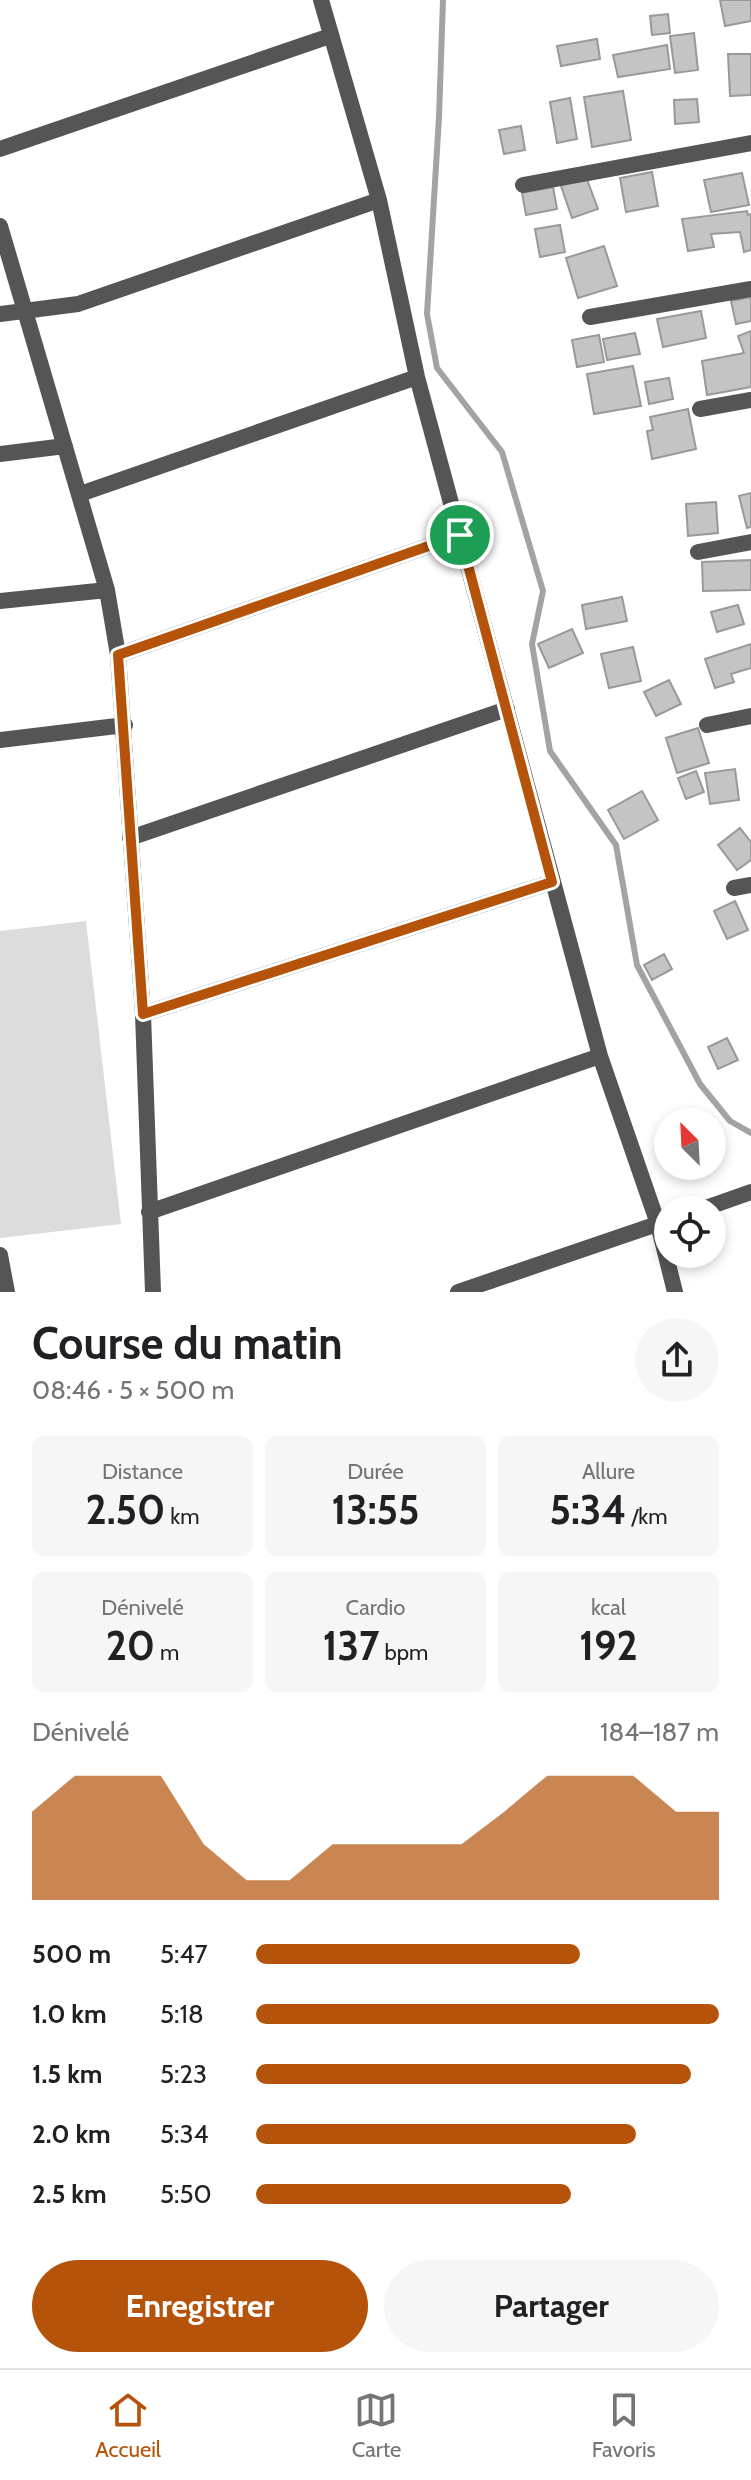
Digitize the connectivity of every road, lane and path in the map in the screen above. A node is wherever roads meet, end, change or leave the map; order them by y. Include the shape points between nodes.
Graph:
1 (321, 0) edge
2 (330, 36) junction
3 (751, 143) edge
4 (0, 149) edge
5 (523, 185) dead end
6 (379, 200) junction
7 (0, 226) edge
8 (751, 289) edge
9 (25, 311) junction
10 (0, 314) edge
11 (590, 317) dead end
12 (417, 377) junction
13 (751, 400) edge
14 (700, 409) dead end
15 (65, 446) junction
16 (0, 454) edge
17 (80, 494) junction
18 (460, 535) junction
19 (751, 542) edge
20 (698, 552) dead end
21 (107, 590) junction
22 (0, 601) edge
23 (118, 655) junction
24 (507, 709) junction
25 (751, 716) edge
26 (125, 725) junction
27 (707, 725) dead end
28 (0, 740) edge
29 (130, 838) junction
30 (552, 882) junction
31 (751, 885) edge
32 (734, 888) dead end
33 (143, 1014) junction
34 (600, 1056) junction
35 (751, 1192) edge
36 (654, 1199) edge
37 (726, 1201) edge
38 (149, 1212) junction
39 (654, 1226) edge
40 (0, 1255) edge
41 (671, 1268) edge
42 (7, 1292) edge
43 (153, 1292) edge
44 (458, 1292) edge
45 (675, 1292) edge

1 - 2 street
2 - 4 street
2 - 6 street
3 - 5 street
6 - 9 street via 78,304
6 - 12 street
7 - 9 street
8 - 11 street
9 - 10 street
9 - 15 street
12 - 17 street
12 - 18 street
13 - 14 street
15 - 16 street
15 - 17 street
17 - 21 street
18 - 23 street
18 - 24 street
19 - 20 street
21 - 22 street
21 - 23 street
23 - 26 street
24 - 29 street
24 - 30 street
25 - 27 street
26 - 28 street
26 - 29 street
29 - 33 street
30 - 33 street
30 - 34 street
31 - 32 street
33 - 38 street
34 - 36 street
34 - 38 street
35 - 37 street
38 - 43 street
39 - 44 street
40 - 42 street
41 - 45 street

